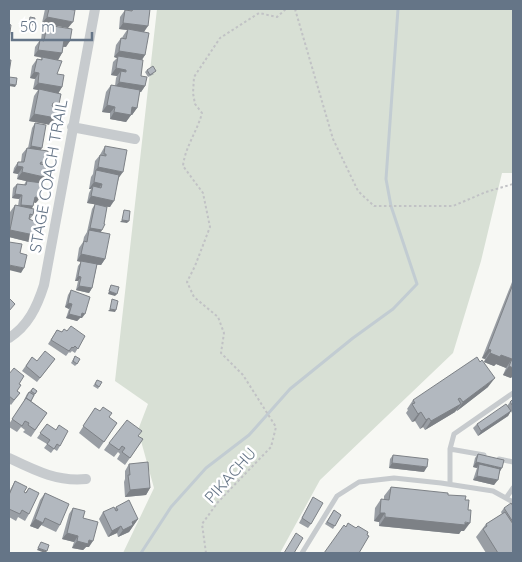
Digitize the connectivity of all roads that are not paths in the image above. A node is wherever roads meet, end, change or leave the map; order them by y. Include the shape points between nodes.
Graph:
1 (95, 9) edge
2 (72, 127) junction
3 (134, 139) dead end
4 (9, 338) edge
5 (513, 393) edge
6 (450, 449) junction
7 (9, 458) edge
8 (513, 462) edge
9 (86, 479) dead end
10 (450, 484) junction
11 (513, 488) edge
12 (506, 498) junction
13 (513, 502) edge
14 (302, 553) edge

1 - 2 street, STAGE COACH TRAIL
2 - 3 street
2 - 4 street, STAGE COACH TRAIL via 44,286 30,318
5 - 6 lane via 454,434
6 - 8 lane
6 - 10 lane
7 - 9 street via 55,478
10 - 12 lane via 493,491
10 - 14 lane via 394,478 359,482 337,496
11 - 12 lane
12 - 13 lane

